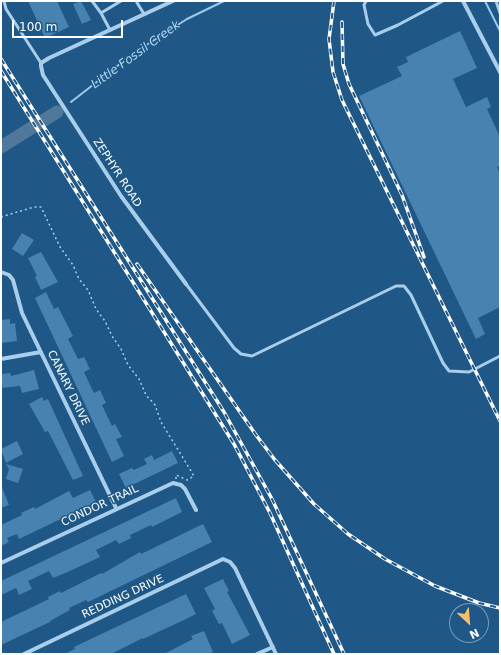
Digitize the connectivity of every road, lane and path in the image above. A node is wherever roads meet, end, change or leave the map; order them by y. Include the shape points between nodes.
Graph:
1 (4, 1) edge
2 (92, 1) edge
3 (121, 1) edge
4 (136, 1) edge
5 (172, 1) edge
6 (366, 1) edge
7 (443, 1) edge
8 (463, 1) edge
9 (496, 1) edge
10 (102, 13) junction
11 (500, 13) edge
12 (144, 14) junction
13 (110, 30) junction
14 (41, 65) junction
15 (500, 72) edge
16 (1, 217) edge
17 (1, 272) edge
18 (186, 284) joint
19 (41, 352) junction
20 (500, 356) edge
21 (1, 359) edge
22 (177, 483) junction
23 (116, 508) junction
24 (196, 510) dead end
25 (1, 563) edge
26 (273, 647) junction
27 (24, 654) edge
28 (257, 654) edge
29 (276, 654) edge

1 - 14 lane via 6,9
2 - 10 lane
3 - 10 lane
4 - 12 lane
5 - 12 street
6 - 7 lane via 364,5 368,24 376,35
8 - 15 street
9 - 11 lane
10 - 13 lane
12 - 13 street
13 - 14 street via 49,58
14 - 18 street, ZEPHYR ROAD via 43,75 120,196
16 - 22 path via 41,207 60,247 88,290 96,309 146,395 155,405 161,422 194,476 188,480 176,475
17 - 19 street, CANARY DRIVE via 13,280 22,313
18 - 20 lane via 241,354 252,356 396,286 404,286 449,371 469,372
19 - 21 street
19 - 23 street, CANARY DRIVE
22 - 23 street, CONDOR TRAIL via 169,484
22 - 24 street via 185,489
23 - 25 street, CONDOR TRAIL
26 - 27 street, REDDING DRIVE via 235,568 223,559
26 - 28 street
26 - 29 street

